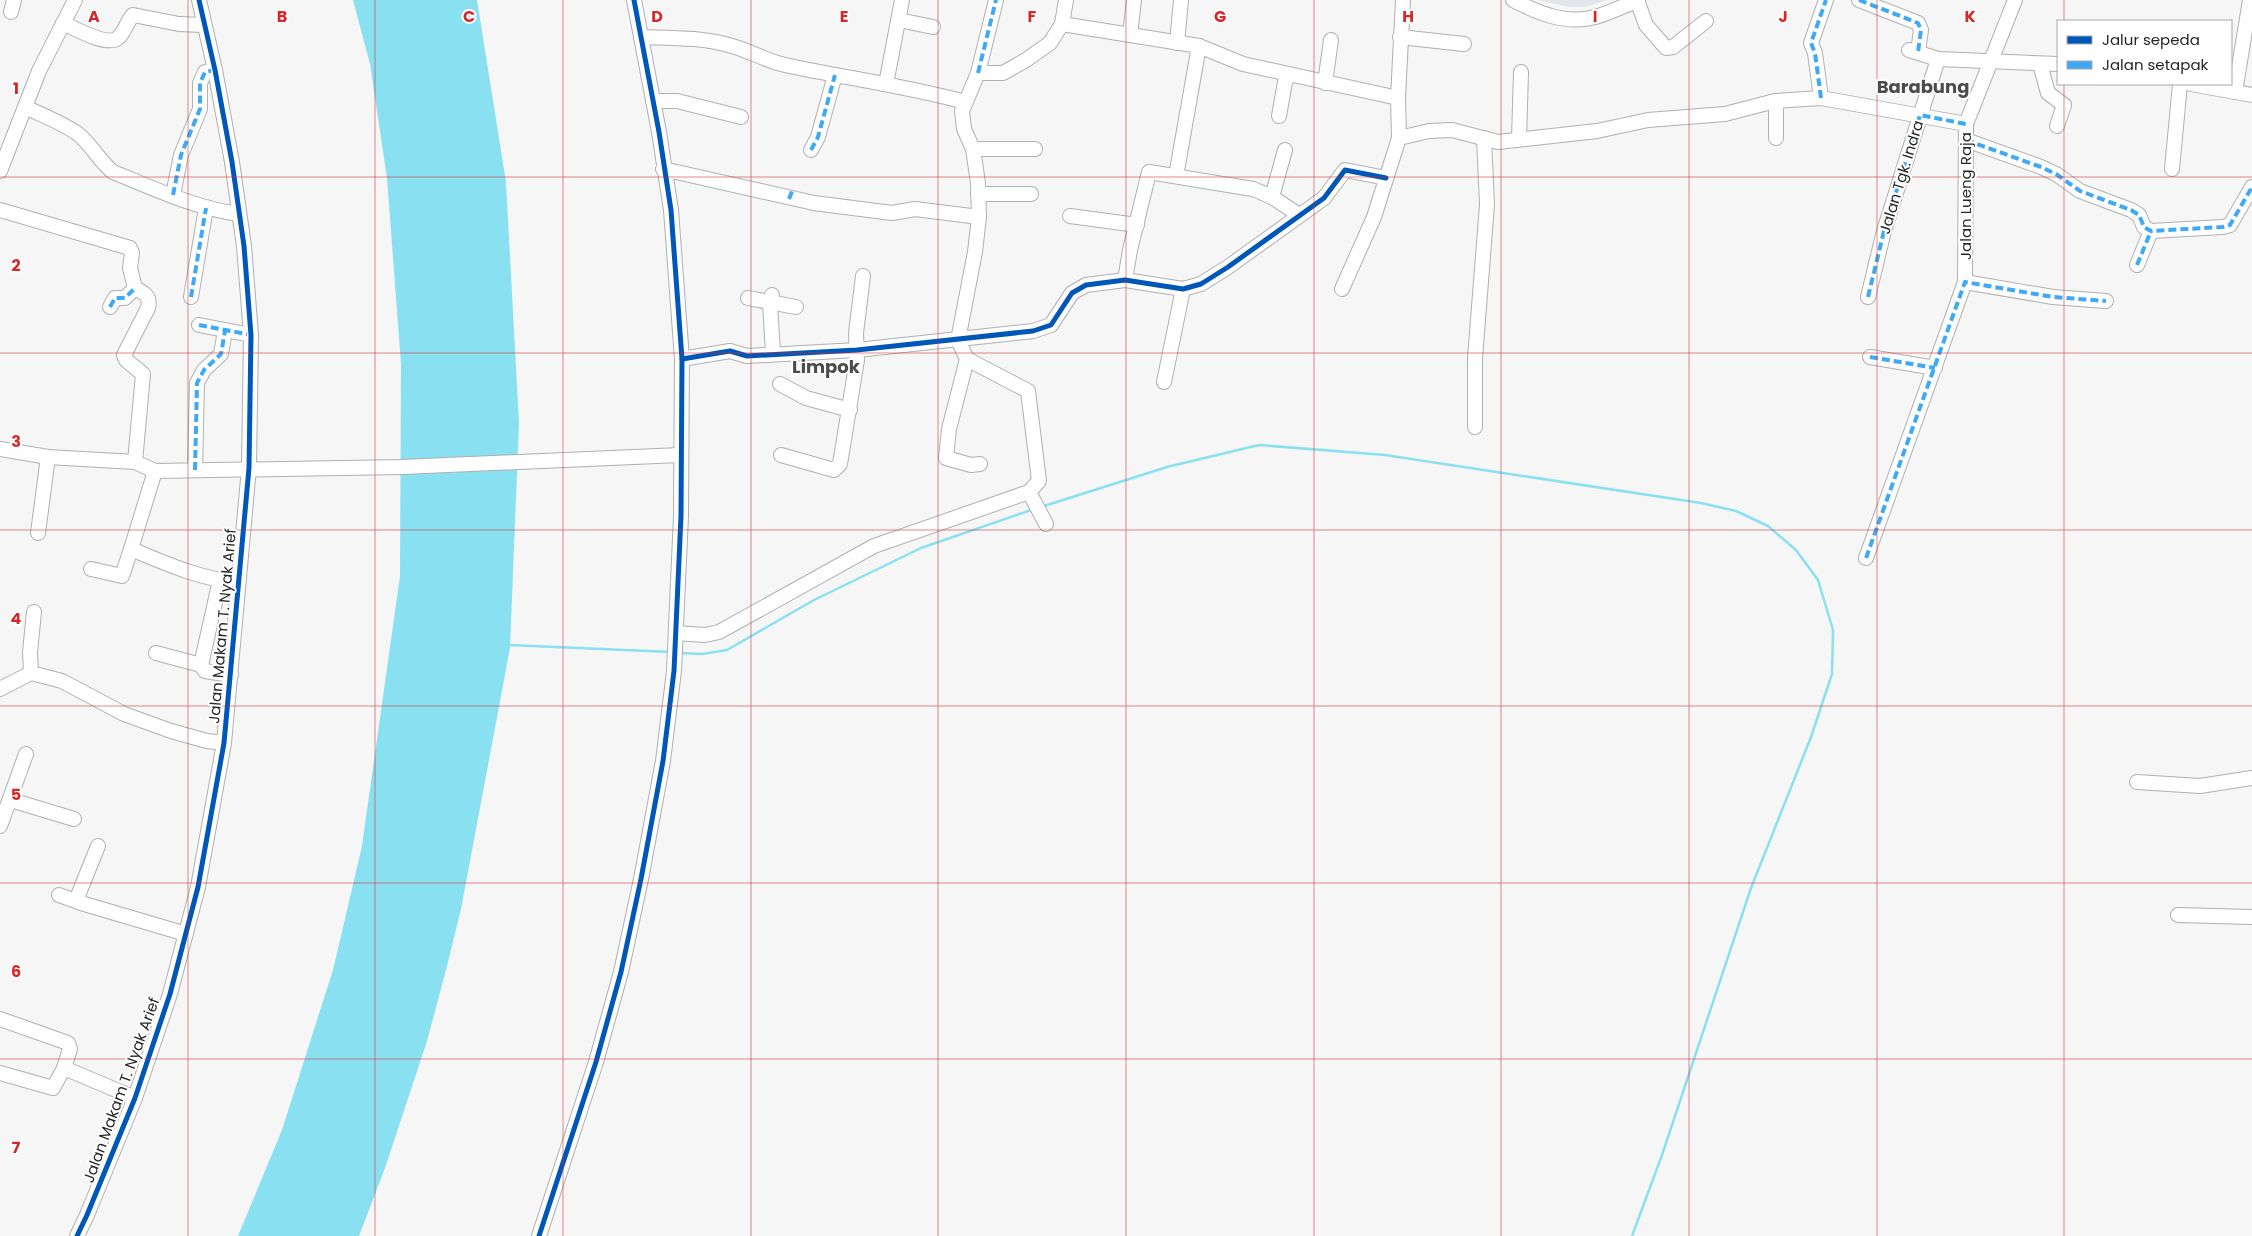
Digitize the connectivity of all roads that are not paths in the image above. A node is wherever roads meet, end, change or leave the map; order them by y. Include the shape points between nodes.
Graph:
1 (75, 0) edge
2 (199, 0) edge
3 (634, 0) edge
4 (902, 0) edge
5 (996, 0) edge
6 (1066, 0) edge
7 (1134, 0) edge
8 (1181, 0) edge
9 (1403, 0) edge
10 (1513, 0) edge
11 (1533, 0) edge
12 (1619, 0) edge
13 (1637, 0) edge
14 (1826, 0) edge
15 (1859, 0) edge
16 (2015, 0) edge
17 (2250, 0) edge
18 (899, 20) junction
19 (1706, 21) dead end
20 (63, 23) junction
21 (1062, 24) junction
22 (203, 25) junction
23 (933, 27) dead end
24 (1130, 35) junction
25 (641, 36) junction
26 (1400, 37) junction
27 (1331, 40) dead end
28 (1177, 43) junction
29 (1464, 44) dead end
30 (1199, 46) junction
31 (1938, 59) junction
32 (1991, 62) junction
33 (2040, 64) junction
34 (2057, 64) edge
35 (215, 70) junction
36 (1521, 72) dead end
37 (978, 73) junction
38 (835, 75) junction
39 (1289, 75) junction
40 (1325, 83) junction
41 (886, 84) junction
42 (2180, 85) edge
43 (2196, 85) edge
44 (2235, 92) junction
45 (2252, 95) edge
46 (1398, 98) junction
47 (1821, 98) junction
48 (653, 101) junction
49 (1776, 101) junction
50 (965, 102) junction
51 (25, 107) junction
52 (1920, 115) junction
53 (1279, 116) dead end
54 (741, 117) dead end
55 (1966, 124) junction
56 (2057, 126) dead end
57 (1399, 138) junction
58 (1484, 138) junction
59 (1776, 138) dead end
60 (1519, 139) junction
61 (1966, 140) junction
62 (973, 149) junction
63 (1035, 149) dead end
64 (811, 150) dead end
65 (1285, 150) dead end
66 (0, 169) edge
67 (663, 169) junction
68 (2172, 169) dead end
69 (1176, 176) junction
70 (1386, 178) junction
71 (2252, 187) edge
72 (173, 194) junction
73 (978, 194) junction
74 (1031, 194) dead end
75 (1272, 196) junction
76 (206, 208) junction
77 (0, 210) edge
78 (239, 214) junction
79 (1300, 215) junction
80 (1070, 216) dead end
81 (979, 217) junction
82 (1137, 225) junction
83 (2151, 231) junction
84 (2137, 265) dead end
85 (864, 276) dead end
86 (1125, 280) junction
87 (1965, 282) junction
88 (135, 288) junction
89 (1183, 289) junction
90 (1342, 289) dead end
91 (191, 297) dead end
92 (1868, 297) dead end
93 (748, 298) dead end
94 (771, 299) junction
95 (2106, 301) dead end
96 (110, 307) dead end
97 (796, 307) dead end
98 (199, 325) dead end
99 (225, 331) junction
100 (251, 334) junction
101 (958, 340) junction
102 (857, 350) junction
103 (773, 353) junction
104 (1870, 357) dead end
105 (682, 359) junction
106 (967, 359) junction
107 (1935, 368) junction
108 (1164, 382) dead end
109 (780, 384) dead end
110 (850, 410) junction
111 (1475, 427) dead end
112 (0, 449) edge
113 (680, 455) junction
114 (781, 455) dead end
115 (48, 456) junction
116 (135, 462) junction
117 (980, 464) dead end
118 (248, 468) junction
119 (195, 470) junction
120 (155, 471) junction
121 (1030, 494) junction
122 (1046, 524) dead end
123 (38, 533) dead end
124 (131, 549) junction
125 (1866, 558) dead end
126 (91, 569) dead end
127 (220, 580) junction
128 (237, 582) junction
129 (34, 612) dead end
130 (676, 636) junction
131 (156, 653) dead end
132 (201, 664) junction
133 (31, 673) junction
134 (230, 675) junction
135 (0, 689) edge
136 (224, 743) junction
137 (26, 754) dead end
138 (2252, 778) edge
139 (2137, 782) dead end
140 (11, 800) junction
141 (74, 819) dead end
142 (0, 826) edge
143 (98, 846) dead end
144 (59, 895) dead end
145 (81, 903) junction
146 (2178, 915) dead end
147 (2252, 917) edge
148 (186, 934) junction
149 (0, 1019) edge
150 (64, 1068) junction
151 (0, 1073) edge
152 (135, 1098) junction
153 (77, 1236) edge
154 (539, 1236) edge

1 - 20 street
2 - 22 street, Jalan Makam T. Nyak Arief
3 - 25 street
4 - 18 street
5 - 37 street
6 - 21 street
7 - 24 street
8 - 28 street
9 - 26 street
10 - 13 street via 1566,20 1594,18
11 - 12 street via 1577,11
13 - 19 street via 1646,25 1666,48 1673,47
14 - 47 street via 1810,43 1815,53
15 - 31 street via 1918,23 1922,30 1913,51
16 - 32 street, Jalan Lueng Raja
17 - 44 street
18 - 23 street
18 - 41 street
20 - 22 street via 91,36 111,40 118,38 133,15
20 - 51 street
21 - 24 street
21 - 37 street via 1050,43 1014,68 1003,73
22 - 35 street, Jalan Makam T. Nyak Arief
24 - 28 street
25 - 38 street via 703,40 732,46 784,65
25 - 48 street
26 - 29 street
26 - 46 street
27 - 40 street
28 - 30 street
30 - 39 street via 1243,64
30 - 69 street
31 - 32 street
31 - 52 street, Jalan Tgk. Indra
32 - 33 street
32 - 55 street, Jalan Lueng Raja
33 - 34 street
33 - 56 street via 2048,93 2064,105
35 - 72 street via 205,72 202,77 200,110 181,155
35 - 78 street, Jalan Makam T. Nyak Arief
36 - 60 street
37 - 50 street
38 - 41 street
38 - 64 street via 818,137
39 - 40 street
39 - 53 street
40 - 46 street
41 - 50 street
42 - 68 street
43 - 44 street
44 - 45 street
46 - 57 street
47 - 49 street
47 - 52 street
48 - 54 street via 677,101
48 - 67 street
49 - 59 street
49 - 60 street via 1725,114 1648,120 1597,131
50 - 62 street via 962,121
51 - 66 street
51 - 72 street via 76,133 113,172
52 - 55 street
52 - 92 street, Jalan Tgk. Indra via 1884,231
55 - 61 street, Jalan Lueng Raja
57 - 58 street via 1452,130
57 - 70 street
58 - 60 street via 1494,141
58 - 111 street via 1488,205 1475,358
61 - 83 street via 2041,167 2080,191 2131,210 2139,214 2144,227
61 - 87 street, Jalan Lueng Raja
62 - 63 street
62 - 73 street
65 - 75 street
67 - 81 street via 892,213 915,209
67 - 105 street via 671,210
69 - 75 street via 1244,187
69 - 82 street via 1149,172
70 - 79 street via 1345,170 1324,198
70 - 90 street via 1374,217
71 - 83 street via 2230,225
72 - 76 street
73 - 74 street
73 - 81 street
75 - 79 street
76 - 78 street
76 - 91 street
77 - 88 street via 130,248
78 - 100 street, Jalan Makam T. Nyak Arief
79 - 89 street via 1228,267 1197,286
80 - 82 street
81 - 101 street via 976,252
82 - 86 street
83 - 84 street
85 - 102 street
86 - 89 street
86 - 101 street via 1077,288 1051,325 1046,327
87 - 95 street via 2053,297
87 - 107 street, Jalan Lueng Raja
88 - 96 street via 125,298 115,298
88 - 116 street via 146,294 150,301 124,354 126,360 143,374
89 - 108 street
93 - 94 street
94 - 97 street
94 - 103 street
98 - 99 street
99 - 100 street
99 - 119 street via 221,354 204,370 197,383
100 - 118 street, Jalan Makam T. Nyak Arief
101 - 102 street
101 - 106 street
102 - 103 street
102 - 110 street
103 - 105 street via 747,356 730,350
104 - 107 street
105 - 113 street
106 - 117 street via 949,429 946,458 971,465
106 - 121 street via 1028,391 1039,481
107 - 125 street, Jalan Lueng Raja
109 - 110 street via 806,398
110 - 114 street via 840,464 834,470
112 - 115 street
113 - 118 street via 402,467
113 - 130 street
115 - 116 street
115 - 123 street
116 - 120 street
118 - 119 street
118 - 128 street, Jalan Makam T. Nyak Arief
119 - 120 street
120 - 124 street
121 - 122 street
121 - 130 street via 874,546 719,632
124 - 126 street via 122,576
124 - 127 street via 190,573
127 - 128 street
127 - 132 street
128 - 134 street, Jalan Makam T. Nyak Arief
129 - 133 street
130 - 154 street via 663,761 621,972 596,1062
131 - 132 street
132 - 134 street via 205,671
133 - 135 street
133 - 136 street via 62,681 124,714 162,728 207,742
134 - 136 street, Jalan Makam T. Nyak Arief
136 - 148 street, Jalan Makam T. Nyak Arief via 198,887
137 - 140 street
138 - 139 street via 2200,786
140 - 141 street
140 - 142 street
143 - 145 street via 78,897
144 - 145 street
145 - 148 street
146 - 147 street
148 - 152 street, Jalan Makam T. Nyak Arief via 170,994
149 - 150 street via 68,1044 70,1049
150 - 151 street via 53,1088
150 - 152 street
152 - 153 street, Jalan Makam T. Nyak Arief

